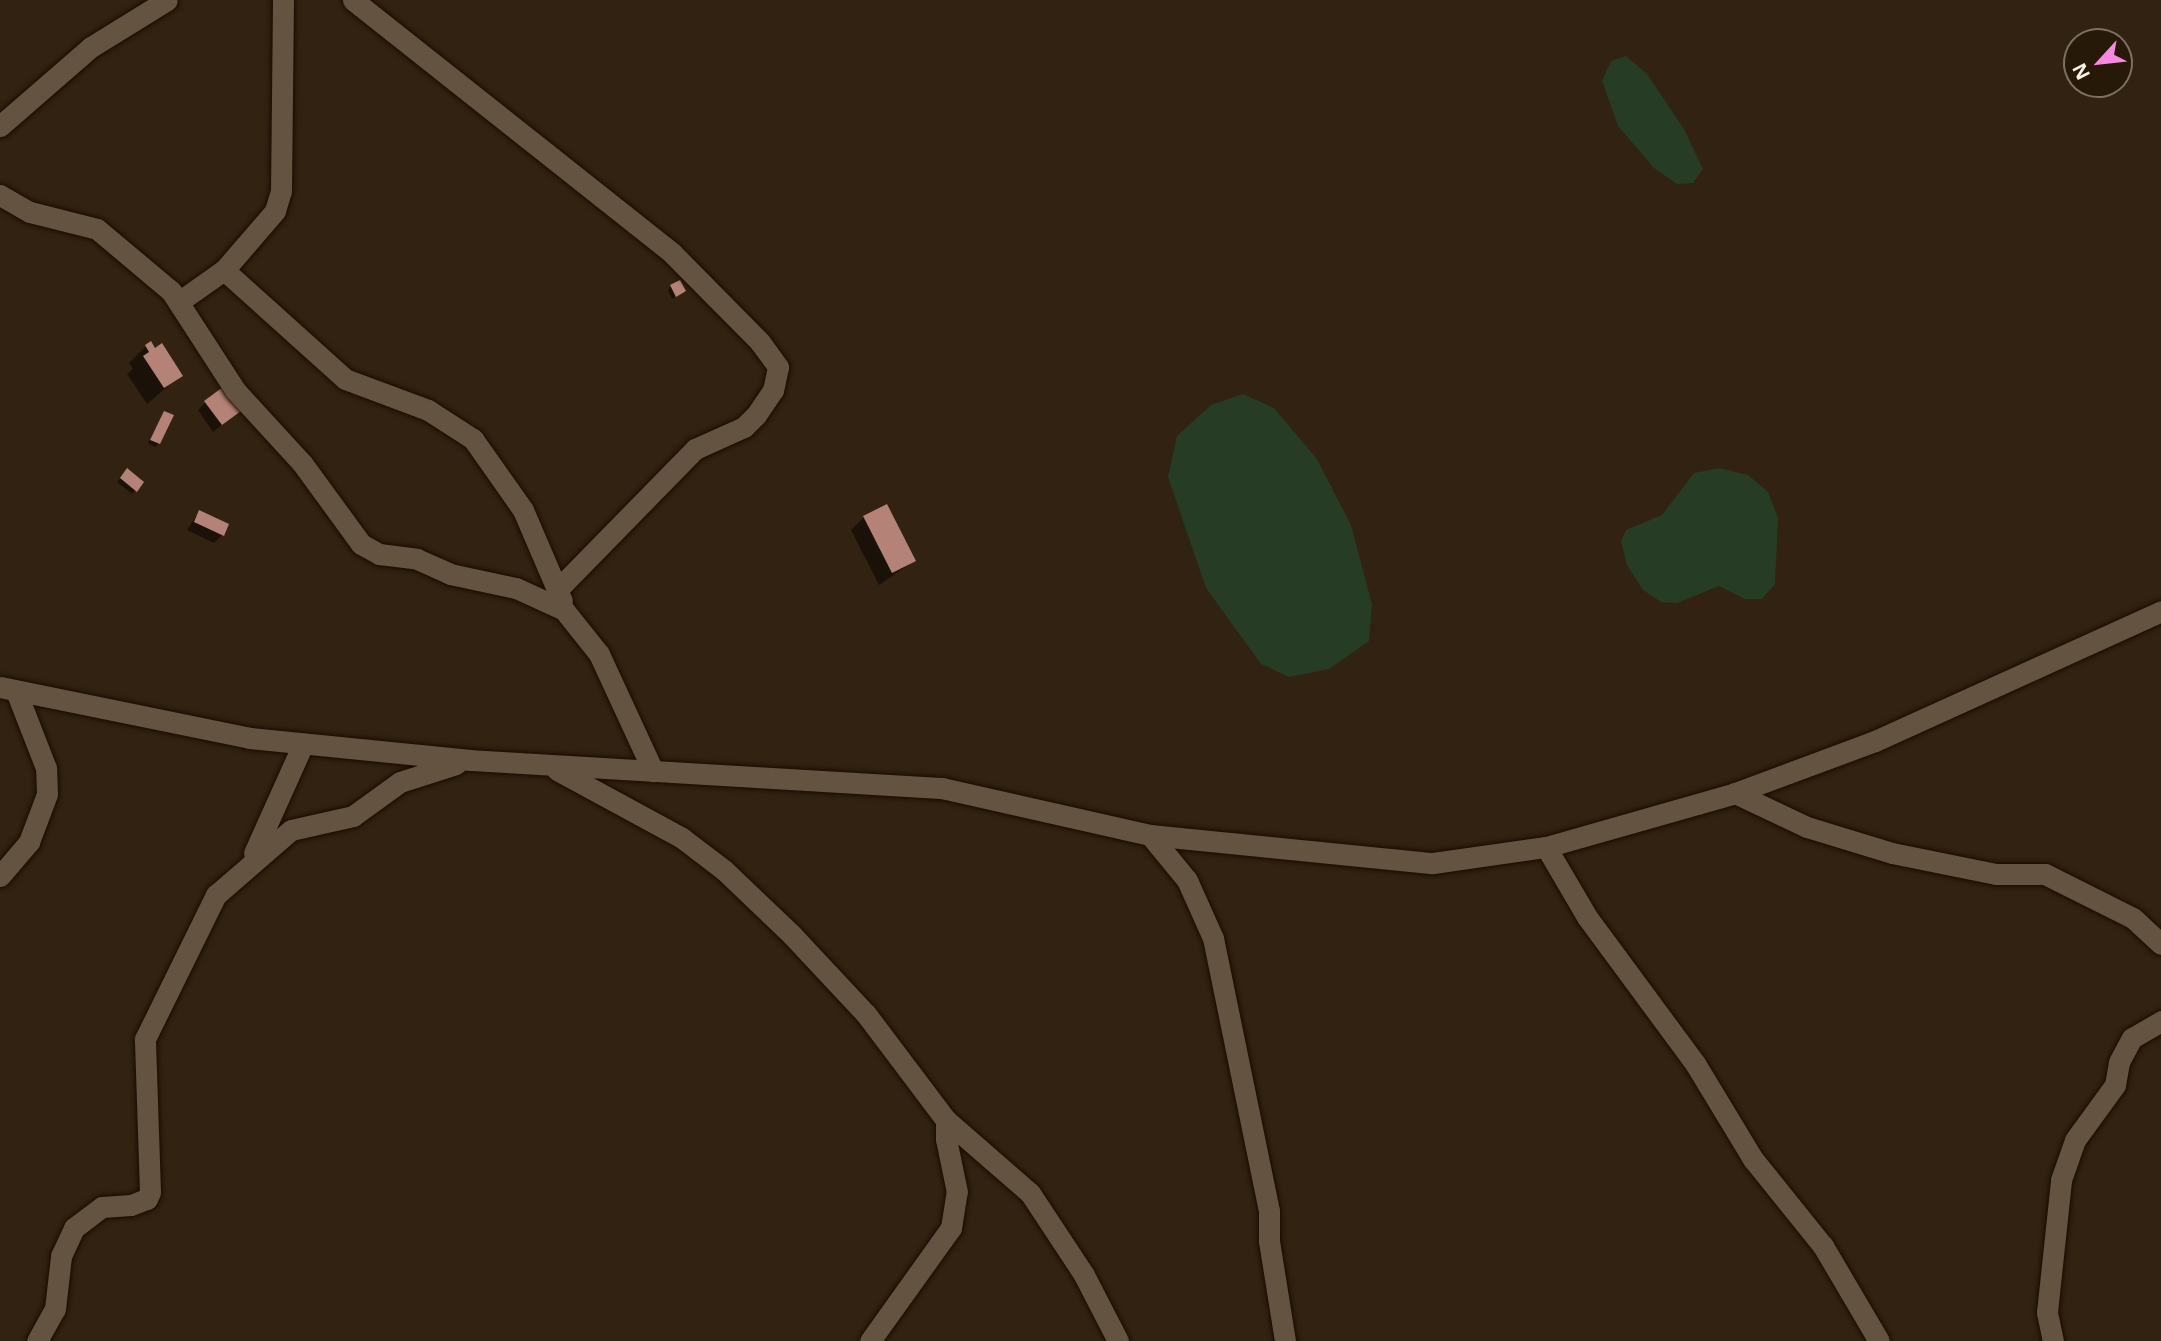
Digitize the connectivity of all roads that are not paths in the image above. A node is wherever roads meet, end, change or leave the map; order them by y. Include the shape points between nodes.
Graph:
1 (167, 0) edge
2 (283, 0) edge
3 (353, 0) edge
4 (0, 126) edge
5 (0, 195) edge
6 (223, 270) junction
7 (180, 301) junction
8 (558, 589) junction
9 (564, 610) junction
10 (2161, 611) edge
11 (8, 689) edge
12 (303, 744) junction
13 (470, 760) junction
14 (549, 765) junction
15 (653, 771) junction
16 (1735, 793) junction
17 (1150, 835) junction
18 (1546, 848) junction
19 (249, 864) junction
20 (0, 876) edge
21 (2161, 944) edge
22 (2161, 1021) edge
23 (946, 1120) junction
24 (37, 1341) edge
25 (870, 1341) edge
26 (1118, 1341) edge
27 (1285, 1341) edge
28 (1879, 1341) edge
29 (2053, 1341) edge

1 - 4 street via 91,47
2 - 6 street via 281,191 275,211
3 - 8 street via 672,253 760,342 778,367 773,390 756,415 744,427 695,449
5 - 7 street via 39,215 97,229
6 - 7 street
6 - 8 street via 345,379 442,416 473,439 523,510
7 - 9 street via 235,390 302,463 361,544 379,554 417,559 450,574 516,588
8 - 9 street
9 - 15 street via 599,654
10 - 16 street via 1875,741
11 - 12 street via 250,738
11 - 20 street via 46,768 47,794 29,842
12 - 13 street
12 - 19 street
13 - 14 street
13 - 19 street via 400,782 354,816 291,830
14 - 15 street
14 - 23 street via 642,812 724,870 858,1004
15 - 17 street via 942,788
16 - 18 street
16 - 21 street via 1807,827 1892,853 1996,874 2045,874 2133,918
17 - 18 street via 1433,863
17 - 27 street via 1187,880 1213,938 1269,1210 1269,1241
18 - 28 street via 1587,917 1696,1065 1753,1159 1823,1246
19 - 24 street via 216,895 145,1039 147,1199 102,1206 74,1228 61,1256 55,1309
22 - 29 street via 2132,1038 2119,1062 2115,1085 2075,1140 2061,1180 2047,1312
23 - 25 street via 957,1192 951,1228
23 - 26 street via 974,1139 1030,1193 1084,1275

